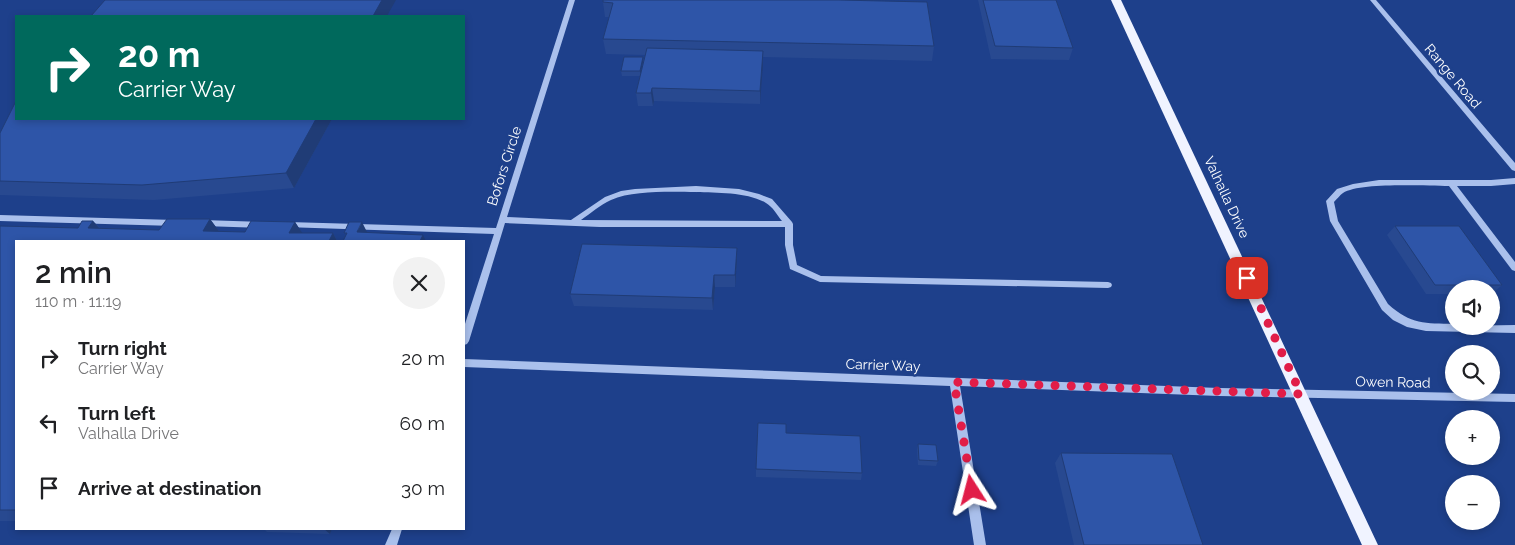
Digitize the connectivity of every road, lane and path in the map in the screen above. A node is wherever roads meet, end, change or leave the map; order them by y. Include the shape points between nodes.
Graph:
1 (572, 0) edge
2 (1116, 0) edge
3 (1373, 0) edge
4 (1515, 168) edge
5 (1515, 181) edge
6 (1450, 182) junction
7 (0, 218) edge
8 (502, 220) junction
9 (180, 223) edge
10 (190, 223) edge
11 (572, 223) junction
12 (789, 224) junction
13 (269, 225) edge
14 (279, 225) edge
15 (499, 231) junction
16 (1515, 268) edge
17 (1108, 285) dead end
18 (1515, 330) edge
19 (465, 338) edge
20 (465, 363) edge
21 (954, 382) junction
22 (1301, 394) junction
23 (1515, 398) edge
24 (397, 530) edge
25 (391, 545) edge
26 (980, 545) edge
27 (1370, 545) edge

1 - 8 street, Bofors Circle
2 - 22 main road, Valhalla Drive
3 - 4 street, Range Road
5 - 6 street
6 - 16 street
6 - 18 street via 1353,186 1340,191 1330,201 1334,222 1385,307 1396,317 1426,327
7 - 9 street
8 - 11 street
8 - 15 street, Bofors Circle
10 - 13 street
11 - 12 street
11 - 12 street via 598,203 620,194 716,190 750,194 770,201
12 - 17 street via 793,267 820,279
14 - 15 street
15 - 19 street, Bofors Circle
20 - 21 street, Carrier Way
21 - 22 street, Carrier Way
21 - 26 street
22 - 23 street, Owen Road
22 - 27 main road, Valhalla Drive
24 - 25 street

